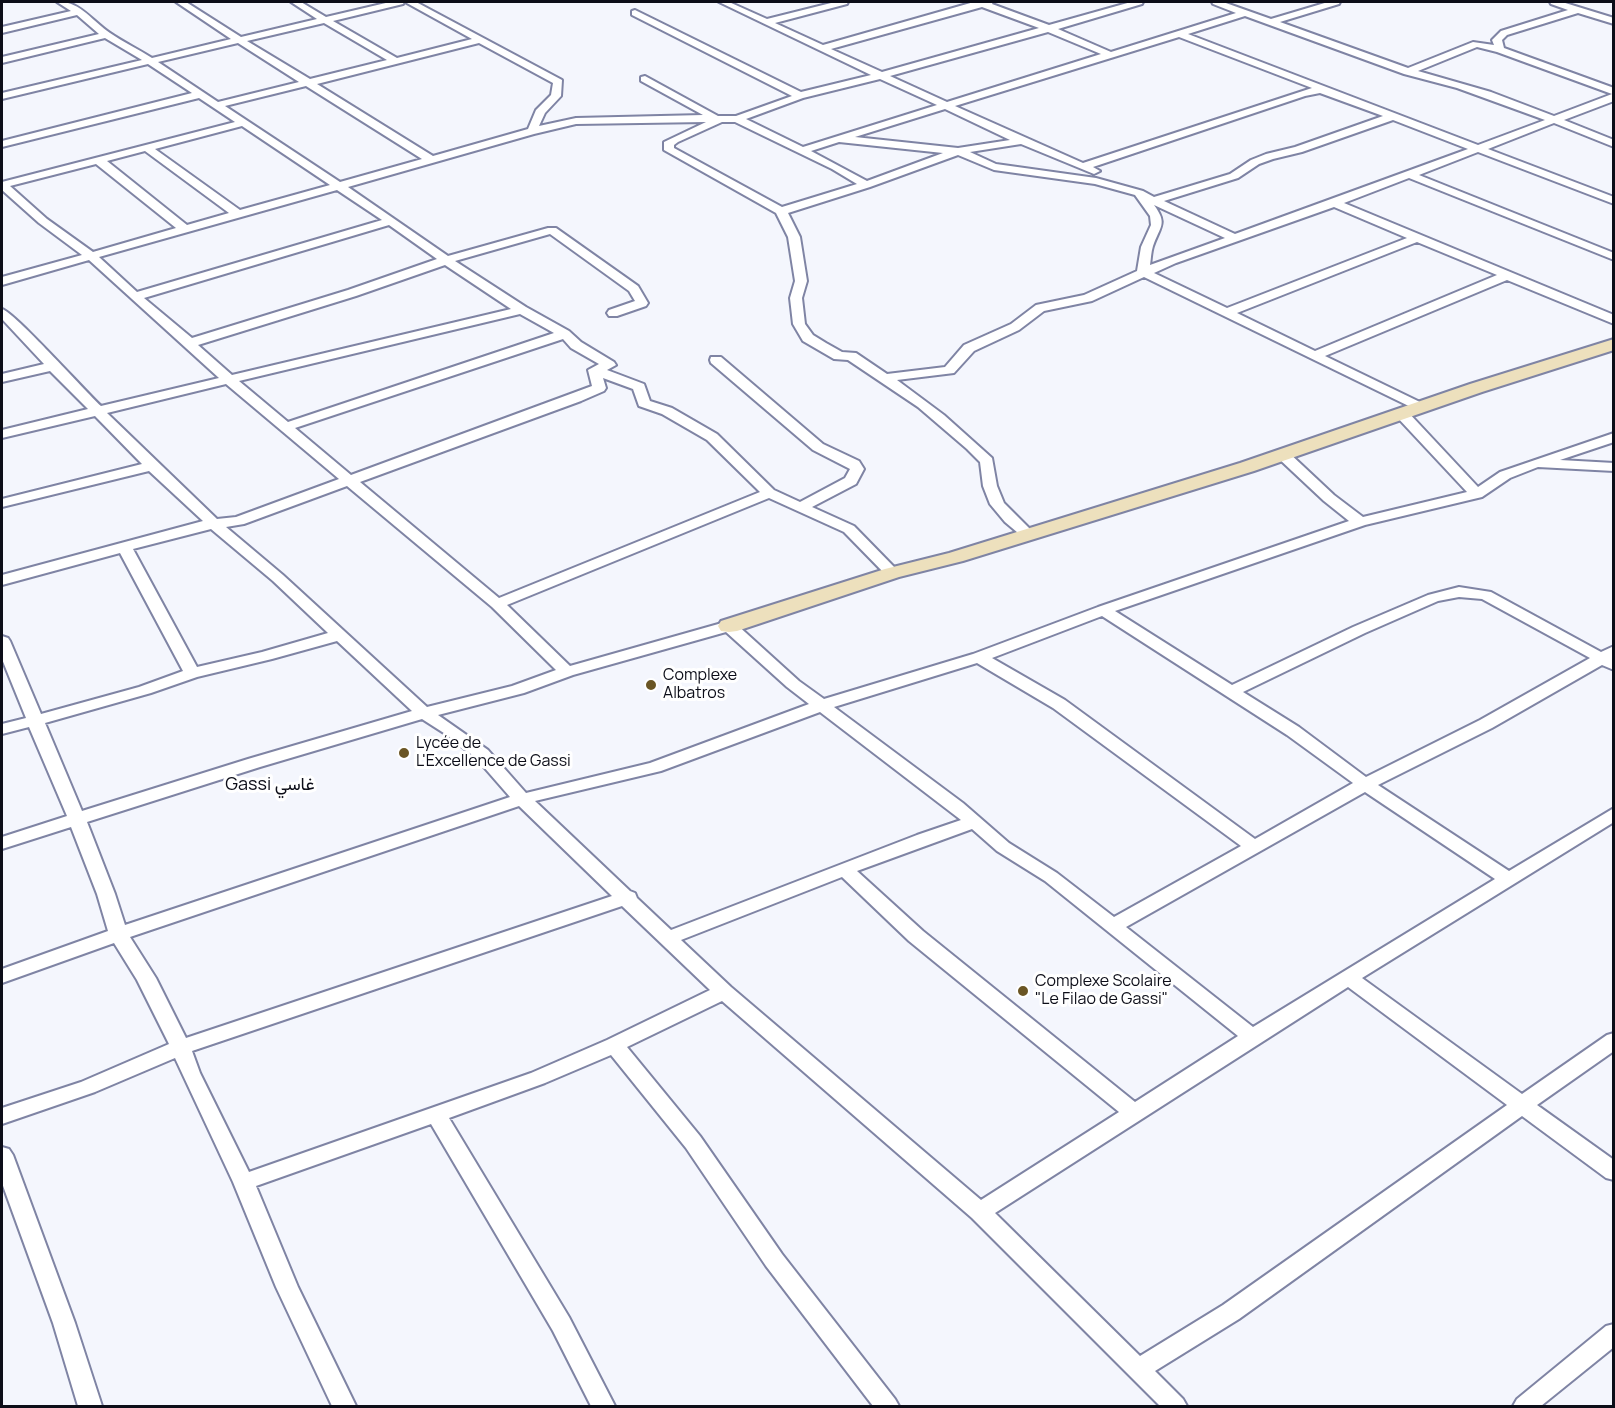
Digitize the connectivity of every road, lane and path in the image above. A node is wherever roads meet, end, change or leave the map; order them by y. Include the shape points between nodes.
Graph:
1 (62, 2) edge
2 (180, 2) edge
3 (295, 2) edge
4 (400, 2) edge
5 (410, 2) edge
6 (723, 2) edge
7 (844, 2) edge
8 (982, 2) edge
9 (1139, 2) edge
10 (1216, 2) edge
11 (1336, 2) edge
12 (1554, 2) edge
13 (1577, 10) junction
14 (79, 12) junction
15 (635, 13) dead end
16 (1245, 13) junction
17 (325, 19) junction
18 (1614, 21) edge
19 (766, 22) junction
20 (1271, 22) junction
21 (1049, 28) junction
22 (2, 30) edge
23 (1178, 33) junction
24 (106, 35) junction
25 (238, 40) junction
26 (481, 40) junction
27 (822, 48) junction
28 (1500, 50) junction
29 (1108, 54) junction
30 (2, 60) edge
31 (396, 61) junction
32 (150, 62) junction
33 (1408, 72) junction
34 (881, 75) junction
35 (645, 79) dead end
36 (310, 82) junction
37 (1326, 90) junction
38 (1614, 92) edge
39 (198, 95) junction
40 (2, 96) edge
41 (799, 96) junction
42 (1614, 97) edge
43 (217, 105) junction
44 (947, 106) junction
45 (1393, 116) junction
46 (737, 119) junction
47 (1552, 119) junction
48 (718, 120) junction
49 (243, 123) junction
50 (532, 131) junction
51 (839, 139) junction
52 (1022, 141) junction
53 (2, 144) edge
54 (1614, 144) edge
55 (147, 147) junction
56 (1477, 148) junction
57 (801, 151) junction
58 (958, 151) junction
59 (98, 160) junction
60 (432, 160) junction
61 (1084, 166) junction
62 (1408, 174) junction
63 (2, 185) edge
64 (866, 185) junction
65 (338, 187) junction
66 (1139, 193) junction
67 (1153, 201) junction
68 (1614, 201) edge
69 (1334, 203) junction
70 (781, 211) junction
71 (238, 214) junction
72 (391, 221) junction
73 (185, 229) junction
74 (1233, 237) junction
75 (1417, 238) junction
76 (91, 256) junction
77 (1614, 257) edge
78 (446, 261) junction
79 (1143, 272) junction
80 (1508, 274) junction
81 (2, 281) edge
82 (135, 297) junction
83 (522, 310) junction
84 (2, 313) edge
85 (1227, 313) junction
86 (613, 314) dead end
87 (1614, 320) edge
88 (565, 334) junction
89 (190, 343) junction
90 (1614, 344) edge
91 (1314, 356) junction
92 (716, 360) dead end
93 (53, 366) junction
94 (595, 370) junction
95 (2, 378) edge
96 (885, 378) junction
97 (229, 380) junction
98 (1419, 407) junction
99 (100, 411) junction
100 (1401, 413) junction
101 (286, 427) junction
102 (2, 434) edge
103 (1614, 437) edge
104 (1282, 454) junction
105 (1536, 463) junction
106 (152, 466) junction
107 (1614, 467) edge
108 (351, 481) junction
109 (769, 493) junction
110 (1477, 494) junction
111 (2, 503) edge
112 (801, 507) junction
113 (1360, 522) junction
114 (216, 526) junction
115 (1029, 534) junction
116 (124, 548) junction
117 (892, 573) junction
118 (2, 580) edge
119 (497, 604) junction
120 (1103, 610) junction
121 (729, 626) junction
122 (339, 635) junction
123 (2, 641) edge
124 (979, 657) junction
125 (1609, 658) edge
126 (567, 672) junction
127 (192, 673) junction
128 (1232, 691) junction
129 (822, 705) junction
130 (424, 713) junction
131 (35, 719) junction
132 (2, 729) edge
133 (1365, 784) junction
134 (522, 799) junction
135 (1614, 814) edge
136 (76, 819) junction
137 (975, 822) junction
138 (2, 843) edge
139 (1253, 846) junction
140 (844, 870) junction
141 (1507, 878) junction
142 (628, 897) junction
143 (1112, 927) junction
144 (118, 934) junction
145 (669, 938) junction
146 (2, 976) edge
147 (1347, 977) junction
148 (724, 992) junction
149 (1252, 1036) junction
150 (1614, 1040) edge
151 (614, 1045) junction
152 (181, 1047) junction
153 (1522, 1105) junction
154 (1134, 1112) junction
155 (436, 1114) junction
156 (2, 1116) edge
157 (2, 1155) edge
158 (1614, 1172) edge
159 (244, 1182) junction
160 (980, 1212) junction
161 (1614, 1333) edge
162 (1139, 1369) junction
163 (90, 1407) edge
164 (344, 1407) edge
165 (603, 1407) edge
166 (887, 1407) edge
167 (1174, 1407) edge
168 (1525, 1407) edge

1 - 14 street
2 - 25 street
3 - 17 street
4 - 17 street
5 - 26 street
6 - 19 street
7 - 19 street
8 - 21 street
8 - 27 street
9 - 21 street
10 - 16 street
11 - 20 street
12 - 13 street
13 - 18 street
13 - 28 street via 1504,33 1497,40
14 - 22 street
14 - 24 street
15 - 41 street
16 - 20 street
16 - 23 street
17 - 25 street
17 - 31 street
19 - 27 street
20 - 33 street
21 - 29 street
21 - 34 street
23 - 29 street
23 - 37 street
24 - 30 street
24 - 32 street
25 - 32 street
25 - 36 street
26 - 31 street
26 - 50 street via 558,82 556,96 540,112
27 - 34 street
28 - 33 street via 1476,44
28 - 38 street
29 - 44 street
31 - 36 street
32 - 39 street
32 - 40 street
33 - 47 street via 1465,86
34 - 41 street
34 - 44 street
35 - 48 street
36 - 43 street
36 - 60 street
37 - 45 street
37 - 61 street via 1303,93
39 - 43 street
39 - 53 street
41 - 46 street
42 - 47 street
43 - 49 street
44 - 51 street
44 - 52 street
45 - 56 street
45 - 67 street via 1270,156 1234,176
46 - 48 street
46 - 57 street
47 - 54 street
47 - 56 street
48 - 50 street via 576,121
48 - 70 street via 674,140 668,144 669,150
49 - 55 street
49 - 65 street
50 - 60 street
51 - 57 street
51 - 58 street
52 - 58 street
52 - 61 street
55 - 59 street
55 - 71 street
56 - 62 street
56 - 68 street
57 - 64 street
58 - 64 street
58 - 66 street via 994,167 1096,182
59 - 63 street
59 - 73 street
60 - 65 street
61 - 66 street
62 - 69 street
62 - 77 street
63 - 76 street
64 - 70 street
65 - 71 street
65 - 72 street
66 - 67 street
66 - 79 street via 1156,216 1157,225 1147,247
67 - 74 street
69 - 74 street
69 - 75 street
70 - 96 street via 794,237 801,281 795,298 796,312 808,339 839,356 851,356
71 - 73 street
72 - 78 street
72 - 82 street
73 - 76 street
74 - 79 street
75 - 80 street
75 - 85 street
76 - 81 street
76 - 82 street
78 - 83 street
78 - 86 street via 552,230 634,289 642,303
78 - 89 street
79 - 85 street
79 - 96 street via 1088,298 1040,308 1015,327 969,348 949,370
80 - 87 street
80 - 91 street
82 - 89 street
83 - 88 street
83 - 97 street
84 - 93 street
85 - 91 street
88 - 94 street via 609,365
88 - 101 street
89 - 97 street
90 - 98 street
91 - 98 street
92 - 112 street via 818,447 857,469 851,481
93 - 95 street
93 - 99 street
94 - 108 street via 598,388
94 - 109 street via 639,387 644,403 712,436
96 - 115 street via 976,449 987,461 988,480 996,503
97 - 99 street
97 - 101 street
98 - 100 street
99 - 102 street
99 - 106 street
100 - 104 street
100 - 110 street
101 - 108 street
103 - 105 street
104 - 113 street
104 - 115 street
105 - 107 street
105 - 110 street via 1505,475
106 - 111 street
106 - 114 street
108 - 114 street
108 - 119 street
109 - 112 street
109 - 119 street
110 - 113 street
112 - 117 street via 849,529
113 - 120 street
114 - 116 street via 201,526
114 - 122 street
115 - 117 street
116 - 118 street
116 - 127 street via 169,624
117 - 121 street
119 - 126 street
120 - 124 street
120 - 128 street
121 - 126 street
121 - 129 street
122 - 127 street
122 - 130 street
123 - 131 street
124 - 129 street
124 - 139 street via 1059,704
125 - 128 street via 1486,595 1459,591 1359,630
125 - 133 street
126 - 130 street via 518,690
127 - 131 street via 78,710
128 - 133 street
129 - 134 street via 655,767
129 - 137 street
130 - 134 street via 482,754
130 - 136 street
131 - 132 street
131 - 136 street
133 - 139 street
133 - 141 street
134 - 142 street
134 - 144 street
135 - 141 street
136 - 138 street
136 - 144 street
137 - 140 street
137 - 143 street via 1003,848 1051,877
139 - 143 street
140 - 145 street
140 - 154 street via 916,936
141 - 147 street
142 - 145 street
142 - 152 street
143 - 149 street
144 - 146 street
144 - 152 street via 146,978
145 - 148 street
147 - 149 street
147 - 153 street
148 - 151 street
148 - 160 street
149 - 154 street
150 - 153 street
151 - 155 street via 538,1078
151 - 166 street via 693,1142 774,1260
152 - 156 street via 88,1087
152 - 159 street
153 - 158 street
153 - 162 street via 1231,1312
154 - 160 street
155 - 159 street
155 - 165 street via 561,1324
157 - 163 street via 64,1323
159 - 164 street via 287,1287
160 - 162 street
161 - 168 street
162 - 167 street

